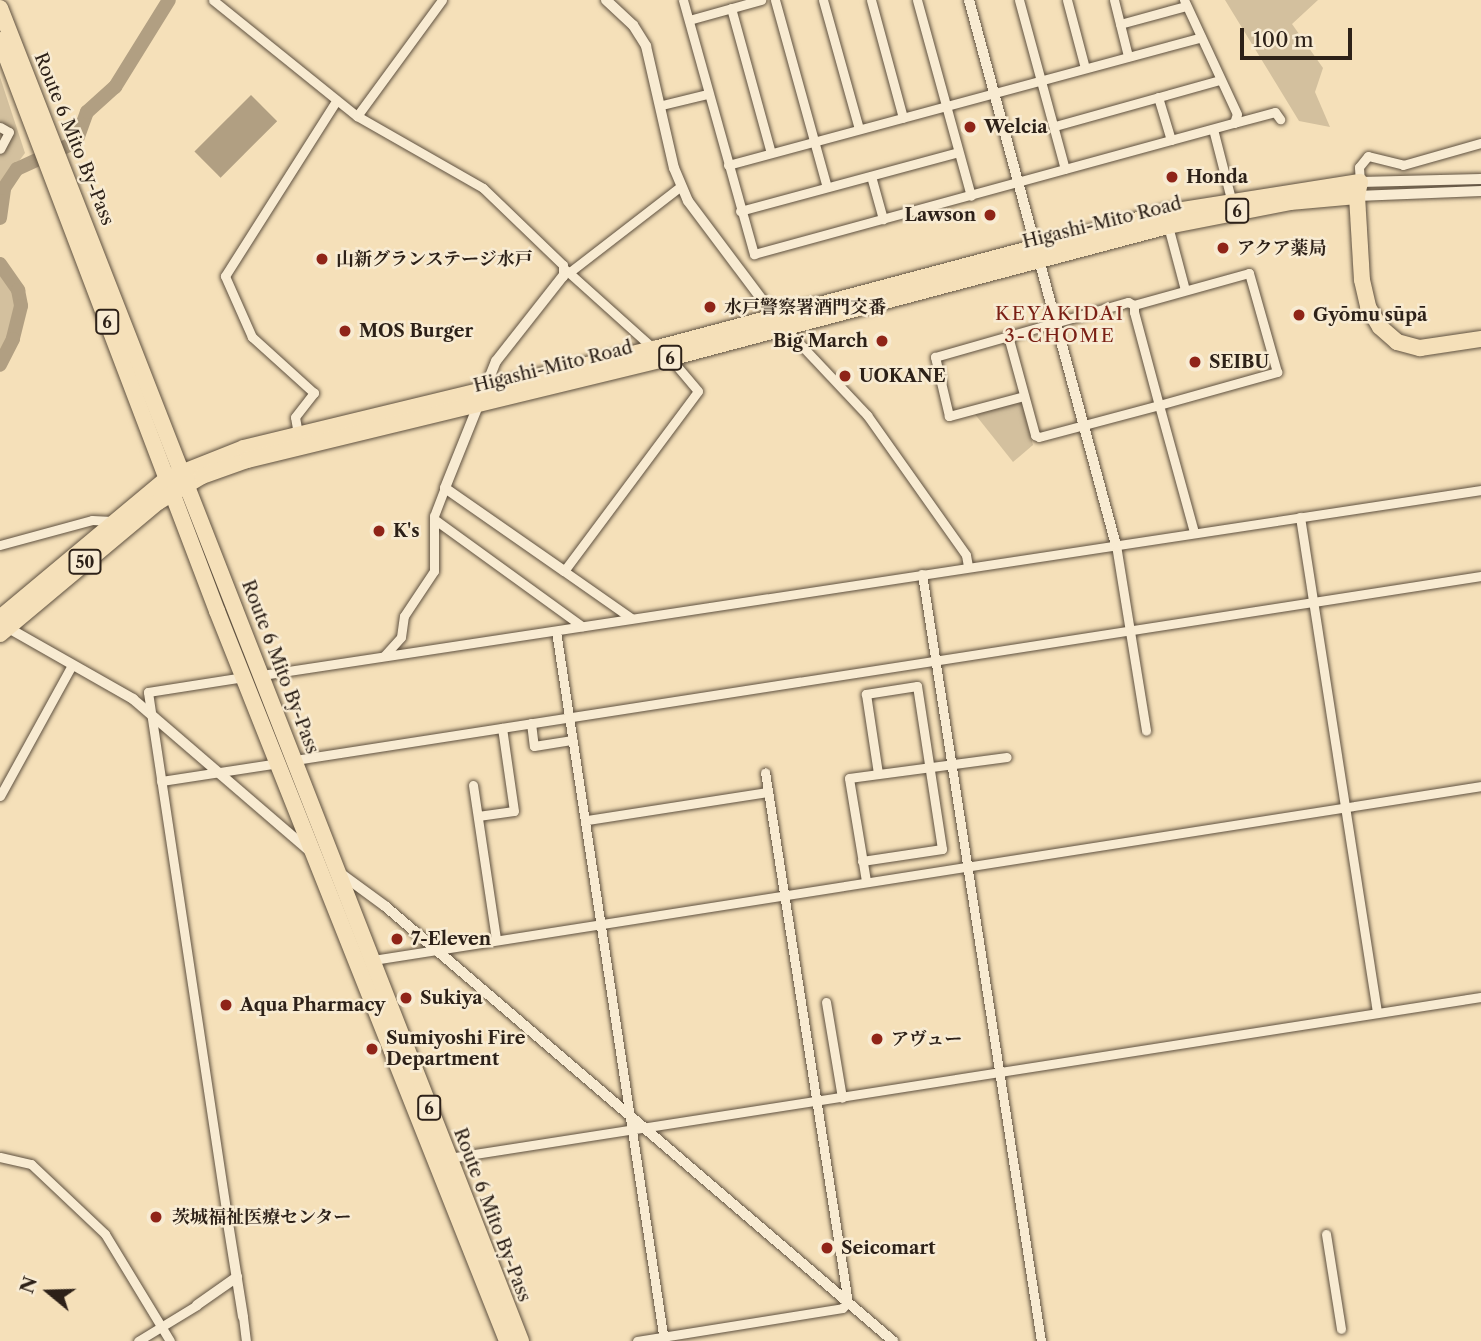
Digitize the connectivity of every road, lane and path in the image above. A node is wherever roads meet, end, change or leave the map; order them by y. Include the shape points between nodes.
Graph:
1 (212, 0) edge
2 (442, 0) edge
3 (606, 0) edge
4 (683, 0) edge
5 (761, 0) edge
6 (775, 0) edge
7 (823, 0) edge
8 (871, 0) edge
9 (917, 0) edge
10 (969, 0) edge
11 (1019, 0) edge
12 (1067, 0) edge
13 (1114, 0) edge
14 (1185, 3) edge
15 (0, 8) edge
16 (731, 8) junction
17 (689, 20) junction
18 (1120, 24) junction
19 (1201, 37) junction
20 (0, 40) edge
21 (1128, 56) junction
22 (4, 65) edge
23 (1085, 68) junction
24 (1220, 80) junction
25 (1041, 82) junction
26 (707, 94) junction
27 (994, 94) junction
28 (1158, 97) junction
29 (336, 101) junction
30 (662, 105) junction
31 (947, 107) junction
32 (357, 116) junction
33 (902, 118) junction
34 (1280, 119) dead end
35 (1234, 123) junction
36 (1055, 126) junction
37 (0, 127) edge
38 (859, 129) junction
39 (1213, 129) junction
40 (1171, 140) junction
41 (813, 142) junction
42 (1481, 143) edge
43 (48, 145) junction
44 (0, 149) edge
45 (958, 152) junction
46 (771, 153) junction
47 (55, 163) junction
48 (728, 165) junction
49 (1065, 169) junction
50 (871, 176) junction
51 (1481, 179) edge
52 (1018, 184) junction
53 (681, 186) junction
54 (827, 187) junction
55 (1361, 191) junction
56 (1481, 191) edge
57 (971, 196) junction
58 (1231, 200) junction
59 (740, 211) junction
60 (883, 219) junction
61 (1168, 226) junction
62 (1037, 253) junction
63 (566, 272) junction
64 (1185, 290) junction
65 (1134, 305) junction
66 (780, 322) junction
67 (1056, 323) junction
68 (1481, 328) edge
69 (1008, 336) junction
70 (1481, 339) edge
71 (654, 349) junction
72 (670, 358) junction
73 (484, 391) junction
74 (1024, 396) junction
75 (1159, 405) junction
76 (475, 407) junction
77 (1083, 425) junction
78 (298, 434) junction
79 (186, 477) junction
80 (169, 486) junction
81 (445, 488) junction
82 (1481, 490) edge
83 (1300, 517) junction
84 (434, 519) junction
85 (113, 520) junction
86 (1194, 532) junction
87 (0, 545) edge
88 (1116, 545) junction
89 (968, 566) junction
90 (564, 571) junction
91 (922, 574) junction
92 (1481, 576) edge
93 (1314, 601) junction
94 (631, 618) junction
95 (2, 625) edge
96 (582, 626) junction
97 (1131, 630) junction
98 (555, 631) junction
99 (384, 656) junction
100 (936, 660) junction
101 (72, 665) junction
102 (262, 676) junction
103 (244, 677) junction
104 (150, 713) junction
105 (569, 717) junction
106 (531, 723) junction
107 (502, 728) junction
108 (1146, 731) dead end
109 (573, 740) junction
110 (1007, 757) dead end
111 (295, 760) junction
112 (278, 762) junction
113 (950, 763) junction
114 (928, 767) junction
115 (219, 772) junction
116 (765, 772) dead end
117 (878, 773) junction
118 (161, 781) junction
119 (473, 785) dead end
120 (1481, 786) edge
121 (768, 792) junction
122 (0, 796) edge
123 (1345, 807) junction
124 (478, 816) junction
125 (587, 820) junction
126 (313, 853) junction
127 (862, 861) junction
128 (967, 867) junction
129 (341, 874) junction
130 (866, 881) junction
131 (784, 895) junction
132 (601, 924) junction
133 (496, 939) junction
134 (430, 949) junction
135 (373, 960) junction
136 (1481, 998) edge
137 (826, 1002) dead end
138 (1377, 1012) junction
139 (1000, 1072) junction
140 (842, 1098) junction
141 (816, 1102) junction
142 (636, 1127) junction
143 (0, 1157) edge
144 (449, 1158) junction
145 (228, 1223) joint
146 (1326, 1234) dead end
147 (237, 1277) junction
148 (848, 1303) junction
149 (197, 1305) joint
150 (243, 1317) joint
151 (162, 1329) junction
152 (1341, 1329) dead end
153 (664, 1339) edge
154 (138, 1341) edge
155 (170, 1341) edge
156 (246, 1341) edge
157 (507, 1341) edge
158 (521, 1341) edge
159 (637, 1341) edge
160 (893, 1341) edge
161 (1041, 1341) edge

1 - 29 street
2 - 32 street
3 - 30 street via 639,34
4 - 17 street
5 - 16 street
6 - 41 street
7 - 38 street
8 - 33 street
9 - 31 street
10 - 27 street
11 - 25 street
12 - 23 street
13 - 18 street
14 - 18 street
14 - 19 street
15 - 43 highway, Route 6 Mito By-Pass / 6
16 - 17 street
16 - 46 street
17 - 26 street
18 - 21 street
19 - 21 street
19 - 24 street
20 - 22 highway, Route 6 Mito By-Pass / 6
21 - 23 street
22 - 43 highway, Route 6 Mito By-Pass / 6
23 - 25 street
24 - 28 street
24 - 35 street via 1237,114
25 - 27 street
25 - 36 street
26 - 30 street
26 - 48 street
27 - 31 street
27 - 52 street
28 - 36 street
28 - 40 street
29 - 32 street
29 - 78 street via 225,276 252,337 314,393 295,417
30 - 53 street
31 - 33 street
31 - 45 street
32 - 63 street via 483,188
33 - 38 street
34 - 35 street via 1275,112
35 - 39 street
36 - 49 street
37 - 44 street via 9,132
38 - 41 street
39 - 40 street
39 - 58 street
40 - 49 street
41 - 46 street
41 - 54 street
42 - 55 street via 1403,165 1368,156 1360,163
43 - 47 highway, Route 6 Mito By-Pass / 6
45 - 50 street
45 - 57 street
46 - 48 street
47 - 79 highway, Route 6 Mito By-Pass / 6
47 - 80 highway, Route 6 Mito By-Pass / 6
48 - 59 street
49 - 52 street
50 - 54 street
50 - 60 street
51 - 55 street
52 - 57 street
52 - 62 street
53 - 63 street
53 - 66 street via 699,222
54 - 59 street
55 - 56 street
55 - 58 highway, Higashi-Mito Road / 6
55 - 61 highway, Higashi-Mito Road / 6
55 - 68 highway via 1372,293 1389,326 1425,342
55 - 70 highway via 1362,280 1368,307 1380,327 1397,342 1420,348
57 - 60 street
58 - 62 highway, Higashi-Mito Road / 6
59 - 60 street via 754,254
61 - 62 highway, Higashi-Mito Road / 6
61 - 64 street
62 - 66 highway, Higashi-Mito Road / 6
62 - 67 street
63 - 71 street
63 - 73 street via 496,361
64 - 65 street
64 - 75 street via 1249,273 1277,372
65 - 67 street via 1128,302
65 - 75 street
66 - 71 highway, Higashi-Mito Road / 6
66 - 72 highway, Higashi-Mito Road / 6
66 - 89 street via 867,415 966,555
67 - 69 street
67 - 77 street
69 - 74 street
69 - 74 street via 935,358 949,416
71 - 73 highway, Higashi-Mito Road / 6
72 - 76 highway, Higashi-Mito Road / 6
72 - 90 street via 698,391
73 - 76 street
73 - 78 highway, Higashi-Mito Road / 6
74 - 77 street via 1035,435
75 - 77 street
75 - 86 street
76 - 79 highway, Higashi-Mito Road / 6 via 266,454
76 - 81 street
77 - 88 street
78 - 79 highway, Higashi-Mito Road / 6
79 - 80 highway, Higashi-Mito Road / 6
79 - 102 highway, Route 6 Mito By-Pass / 6
80 - 85 highway, 50
80 - 95 highway, 50
80 - 103 highway, Route 6 Mito By-Pass / 6
81 - 84 street
81 - 90 street
82 - 83 street
83 - 86 street
83 - 93 street
84 - 96 street
84 - 99 street via 433,571 404,616 401,637
85 - 87 street via 92,520
85 - 95 highway, 50
86 - 88 street
88 - 89 street
88 - 97 street
89 - 91 street
90 - 94 street
91 - 94 street
91 - 100 street
92 - 93 street
93 - 97 street
93 - 123 street
94 - 96 street
95 - 101 street
96 - 98 street
97 - 100 street
97 - 108 street
98 - 99 street
98 - 105 street
99 - 102 street
100 - 105 street
100 - 113 street
101 - 104 street
101 - 122 street
102 - 111 highway, Route 6 Mito By-Pass / 6
103 - 104 street via 148,692
103 - 112 highway, Route 6 Mito By-Pass / 6
104 - 115 street
104 - 118 street
105 - 106 street
105 - 109 street
106 - 107 street
106 - 109 street via 534,746
107 - 111 street
107 - 124 street via 514,811
109 - 125 street
110 - 113 street
111 - 129 highway, Route 6 Mito By-Pass / 6
112 - 115 street
112 - 126 highway, Route 6 Mito By-Pass / 6
113 - 114 street
113 - 128 street
114 - 117 street
114 - 117 street via 917,686 866,694
114 - 127 street via 942,849
115 - 118 street
115 - 126 street
116 - 121 street
117 - 127 street via 849,778
118 - 145 street
119 - 124 street
120 - 123 street
121 - 125 street
121 - 131 street
123 - 128 street
123 - 138 street
124 - 133 street
125 - 132 street
126 - 129 street
126 - 157 highway, Route 6 Mito By-Pass / 6
127 - 130 street
128 - 130 street
128 - 139 street
129 - 134 street via 385,906
129 - 135 highway, Route 6 Mito By-Pass / 6
130 - 131 street
131 - 132 street
131 - 141 street
132 - 133 street
132 - 142 street
133 - 134 street
134 - 135 street
134 - 142 street
135 - 144 highway, Route 6 Mito By-Pass / 6
136 - 138 street
137 - 140 street
138 - 139 street
139 - 140 street
139 - 161 street
140 - 141 street
141 - 142 street
141 - 148 street
142 - 144 street
142 - 148 street
142 - 153 street
143 - 151 street via 31,1164 105,1234
144 - 158 highway, Route 6 Mito By-Pass / 6
145 - 147 street
146 - 152 street
147 - 149 street
147 - 150 street
148 - 153 street via 842,1308
148 - 160 street
149 - 151 street
150 - 156 street
151 - 154 street
151 - 155 street
153 - 159 street

